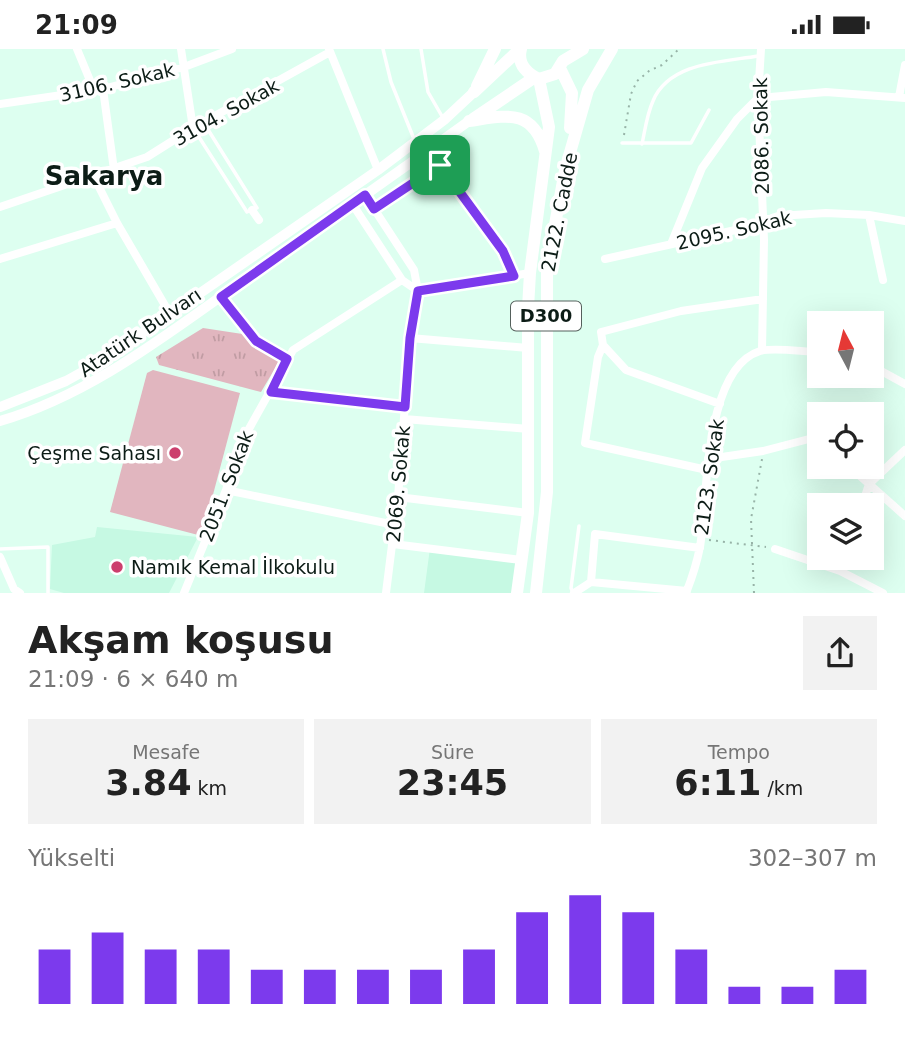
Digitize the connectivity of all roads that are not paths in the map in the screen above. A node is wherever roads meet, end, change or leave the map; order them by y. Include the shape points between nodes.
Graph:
1 (77, 49) edge
2 (181, 49) edge
3 (232, 49) edge
4 (383, 49) edge
5 (421, 49) edge
6 (495, 49) edge
7 (521, 49) edge
8 (583, 49) edge
9 (612, 49) edge
10 (329, 51) edge
11 (761, 52) edge
12 (562, 60) edge
13 (905, 65) edge
14 (184, 67) junction
15 (537, 78) junction
16 (99, 90) junction
17 (474, 92) junction
18 (902, 97) edge
19 (758, 98) junction
20 (0, 104) edge
21 (709, 110) dead end
22 (444, 120) junction
23 (470, 121) junction
24 (195, 127) junction
25 (415, 142) junction
26 (622, 143) road end
27 (642, 143) junction
28 (546, 154) junction
29 (114, 170) junction
30 (378, 170) junction
31 (565, 170) junction
32 (94, 177) junction
33 (365, 195) junction
34 (353, 205) junction
35 (0, 207) edge
36 (374, 209) junction
37 (252, 210) junction
38 (869, 215) junction
39 (259, 221) dead end
40 (764, 221) junction
41 (905, 221) edge
42 (117, 223) junction
43 (671, 244) junction
44 (0, 259) edge
45 (606, 259) dead end
46 (530, 273) junction
47 (514, 276) junction
48 (402, 279) junction
49 (883, 280) dead end
50 (418, 291) junction
51 (221, 297) junction
52 (763, 299) junction
53 (170, 314) junction
54 (410, 338) junction
55 (603, 345) junction
56 (527, 348) junction
57 (762, 350) junction
58 (807, 352) edge
59 (287, 359) junction
60 (884, 373) edge
61 (905, 384) edge
62 (271, 392) junction
63 (720, 404) junction
64 (0, 407) edge
65 (405, 407) junction
66 (404, 419) junction
67 (0, 422) edge
68 (529, 429) junction
69 (807, 440) edge
70 (905, 450) edge
71 (708, 459) junction
72 (707, 470) junction
73 (863, 479) edge
74 (869, 484) junction
75 (226, 490) junction
76 (866, 493) edge
77 (398, 497) junction
78 (528, 513) junction
79 (905, 516) edge
80 (395, 525) junction
81 (579, 526) dead end
82 (393, 544) junction
83 (700, 544) junction
84 (0, 549) edge
85 (775, 549) road end
86 (0, 557) edge
87 (521, 560) junction
88 (839, 571) joint
89 (591, 582) junction
90 (13, 592) edge
91 (687, 592) edge
92 (48, 593) edge
93 (184, 593) edge
94 (386, 593) edge
95 (517, 593) edge
96 (536, 593) edge
97 (574, 593) edge
98 (592, 593) edge
99 (883, 593) edge

1 - 16 street
2 - 14 street
3 - 14 street, 3106. Sokak
4 - 25 lane
5 - 22 lane via 428,92
6 - 17 highway
7 - 15 highway, D300 via 523,69
7 - 17 highway, D300
8 - 12 highway
9 - 31 highway, 2122. Cadde / D300 via 587,90
10 - 24 street, 3104. Sokak
10 - 30 street
11 - 19 street, 2086. Sokak
11 - 27 lane via 673,77 653,101
12 - 15 highway via 549,77
12 - 31 highway via 573,108
13 - 18 street
14 - 16 street, 3106. Sokak
14 - 24 street
15 - 23 highway
15 - 28 highway, 2122. Cadde / D300 via 549,127
16 - 20 street, 3106. Sokak
16 - 29 street
17 - 22 main road, Atatürk Bulvarı / D300
18 - 19 street via 826,92
19 - 40 street, 2086. Sokak
19 - 43 street via 702,168
21 - 27 lane via 691,143
22 - 25 main road, Atatürk Bulvarı / D300
23 - 28 highway via 506,115 522,119 537,132
23 - 33 main road, Atatürk Bulvarı
24 - 29 street, 3104. Sokak via 147,157
24 - 37 lane via 247,212
24 - 37 lane via 207,128 257,208
25 - 30 main road, Atatürk Bulvarı / D300
26 - 27 lane
28 - 46 highway, 2122. Cadde / D300
29 - 32 street, 3104. Sokak
30 - 53 main road, Atatürk Bulvarı / D300
31 - 96 highway, 2122. Cadde / D300 via 547,268 547,492
32 - 35 street, 3104. Sokak
32 - 42 street
33 - 34 main road, Atatürk Bulvarı
33 - 36 street
34 - 48 street
34 - 51 main road, Atatürk Bulvarı
36 - 47 street via 440,165 503,251
36 - 50 street via 414,270
37 - 39 street
38 - 40 street, 2095. Sokak via 826,213
38 - 41 street, 2095. Sokak
38 - 49 street
40 - 43 street, 2095. Sokak
40 - 52 street, 2086. Sokak
42 - 44 street
42 - 53 street
43 - 45 street, 2095. Sokak
46 - 47 street
46 - 56 highway, 2122. Cadde / D300
47 - 50 street
48 - 50 street
48 - 59 street, 2051. Sokak via 301,342
50 - 54 street, 2069. Sokak
51 - 59 street via 256,341
51 - 67 main road, Atatürk Bulvarı via 77,392
52 - 55 street via 681,311 601,331
52 - 57 street, 2086. Sokak
53 - 64 main road, Atatürk Bulvarı / D300 via 66,381
54 - 56 street
54 - 65 street, 2069. Sokak
55 - 63 street via 626,370
55 - 72 street via 585,443
56 - 68 highway, 2122. Cadde / D300
57 - 58 street
57 - 63 street, 2123. Sokak via 735,370
59 - 62 street, 2051. Sokak
60 - 61 street
62 - 65 street
62 - 75 street, 2051. Sokak via 240,445
63 - 71 street, 2123. Sokak
65 - 66 street, 2069. Sokak
66 - 68 street
66 - 77 street, 2069. Sokak
68 - 78 highway, 2122. Cadde / D300
69 - 71 street
70 - 74 street
71 - 72 street, 2123. Sokak
72 - 83 street, 2123. Sokak
73 - 74 street
74 - 76 street
74 - 79 street
75 - 80 street
75 - 93 street, 2051. Sokak
77 - 78 street
77 - 80 street, 2069. Sokak
78 - 87 highway, 2122. Cadde / D300
80 - 82 street, 2069. Sokak
81 - 97 lane
82 - 87 street
82 - 94 street, 2069. Sokak
83 - 89 street via 595,534
83 - 91 street, 2123. Sokak
84 - 92 lane via 48,547
85 - 88 street
86 - 90 street
87 - 95 highway, 2122. Cadde / D300
88 - 99 street
89 - 91 street
89 - 97 street
89 - 98 lane

